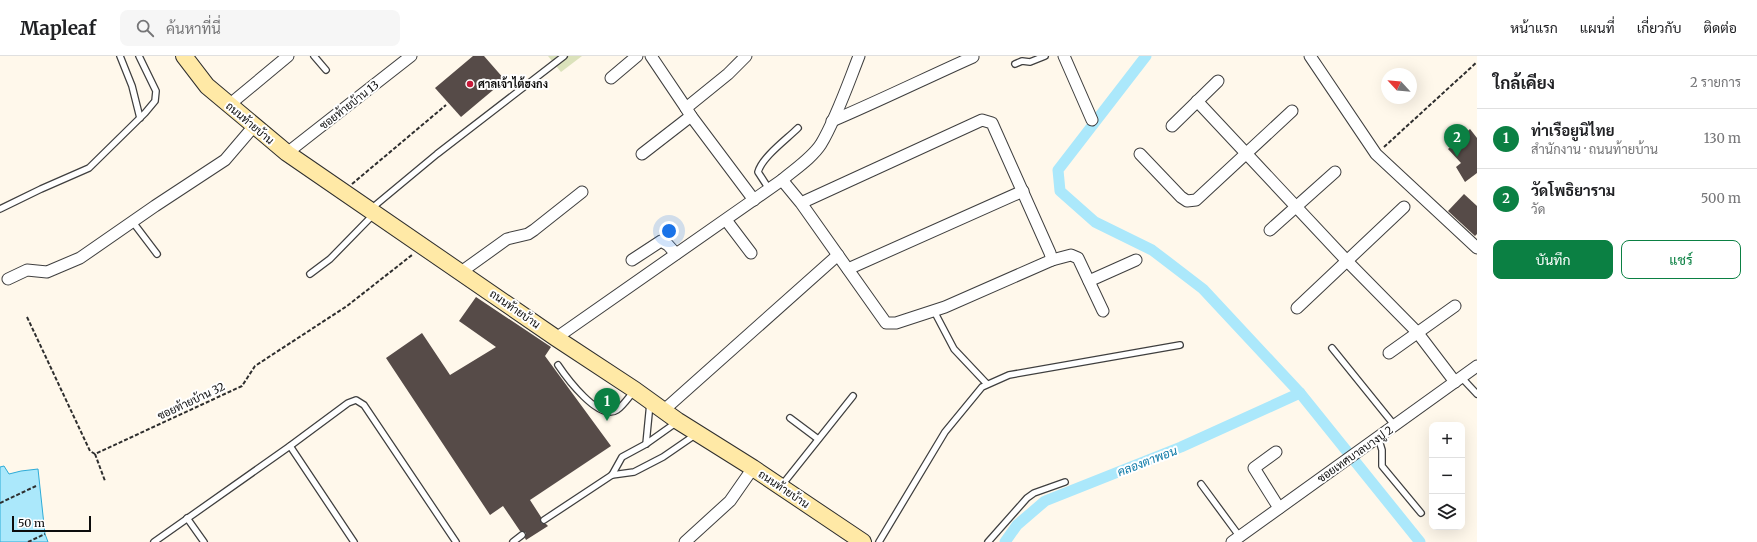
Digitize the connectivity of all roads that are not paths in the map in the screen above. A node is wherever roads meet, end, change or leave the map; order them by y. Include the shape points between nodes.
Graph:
1 (120, 56) edge
2 (140, 56) edge
3 (184, 56) edge
4 (288, 56) edge
5 (314, 56) edge
6 (411, 56) edge
7 (564, 56) edge
8 (637, 56) edge
9 (651, 56) edge
10 (746, 56) edge
11 (860, 56) edge
12 (973, 56) edge
13 (1045, 56) edge
14 (1064, 56) edge
15 (1310, 56) edge
16 (1015, 64) dead end
17 (326, 70) dead end
18 (611, 78) dead end
19 (1218, 81) dead end
20 (1197, 101) junction
21 (229, 105) junction
22 (1292, 111) dead end
23 (689, 112) junction
24 (140, 118) junction
25 (1092, 120) dead end
26 (832, 121) junction
27 (254, 126) junction
28 (1172, 126) dead end
29 (798, 128) dead end
30 (287, 153) junction
31 (1246, 153) junction
32 (642, 154) dead end
33 (1140, 154) dead end
34 (1335, 172) dead end
35 (782, 180) junction
36 (769, 189) junction
37 (1023, 190) junction
38 (582, 192) dead end
39 (754, 200) junction
40 (801, 203) junction
41 (1404, 207) dead end
42 (1296, 208) junction
43 (0, 209) edge
44 (371, 212) junction
45 (726, 220) junction
46 (132, 221) junction
47 (1270, 230) dead end
48 (1477, 248) edge
49 (751, 253) dead end
50 (157, 254) dead end
51 (676, 254) junction
52 (838, 255) junction
53 (632, 260) dead end
54 (1052, 260) junction
55 (1136, 260) dead end
56 (1346, 260) junction
57 (848, 269) junction
58 (461, 272) junction
59 (310, 274) dead end
60 (8, 279) dead end
61 (1089, 281) junction
62 (1455, 306) dead end
63 (1297, 308) dead end
64 (934, 310) junction
65 (1103, 311) dead end
66 (1417, 332) junction
67 (556, 338) junction
68 (1180, 345) dead end
69 (1332, 348) dead end
70 (1389, 353) dead end
71 (558, 365) dead end
72 (1477, 366) edge
73 (1458, 379) junction
74 (987, 384) junction
75 (635, 390) junction
76 (1477, 394) edge
77 (853, 396) dead end
78 (650, 401) junction
79 (664, 410) junction
80 (790, 418) dead end
81 (678, 421) junction
82 (1395, 426) junction
83 (697, 434) junction
84 (1378, 437) junction
85 (818, 439) junction
86 (646, 444) junction
87 (290, 446) junction
88 (1276, 452) dead end
89 (753, 468) junction
90 (612, 474) junction
91 (1065, 482) dead end
92 (1201, 484) dead end
93 (780, 486) junction
94 (1279, 508) junction
95 (1421, 514) dead end
96 (187, 518) junction
97 (544, 520) dead end
98 (522, 535) dead end
99 (1236, 539) edge
100 (854, 540) edge
101 (154, 542) edge
102 (204, 542) edge
103 (354, 542) edge
104 (456, 542) edge
105 (513, 542) edge
106 (685, 542) edge
107 (879, 542) edge
108 (988, 542) edge

1 - 24 lane via 132,86
2 - 24 lane via 156,91 155,101
3 - 21 street, ถนนท้ายบ้าน via 207,86
4 - 21 street
5 - 17 lane
6 - 30 street, ซอยท้ายบ้าน 13
7 - 44 lane via 437,154
8 - 18 street
9 - 23 street
10 - 23 street
11 - 26 street
12 - 26 street
13 - 16 lane
14 - 25 street
15 - 48 street via 1376,154
19 - 20 street
20 - 28 street
20 - 31 street
21 - 27 street, ถนนท้ายบ้าน
22 - 31 street
23 - 32 street
23 - 39 street
24 - 43 lane via 89,168
26 - 35 street via 820,145
27 - 30 street, ถนนท้ายบ้าน
27 - 46 street via 225,160
29 - 36 lane via 764,160 759,168 758,172
30 - 44 street, ถนนท้ายบ้าน
31 - 33 street via 1196,200 1181,197
31 - 42 street
34 - 42 street
35 - 36 street
35 - 40 street
36 - 39 street
37 - 40 street via 992,122 982,120
37 - 54 street
37 - 57 street
38 - 58 street via 528,234 507,240
39 - 45 street
40 - 52 street
41 - 56 street
42 - 47 street
42 - 56 street
44 - 58 street, ถนนท้ายบ้าน
44 - 59 lane via 330,259
45 - 49 street
45 - 51 street
46 - 50 lane
46 - 60 street via 80,258 47,272 27,270
51 - 53 street via 668,244 661,241
51 - 67 street
52 - 57 street
52 - 79 street
54 - 61 street via 1076,256
54 - 64 street
55 - 61 street
56 - 63 street
56 - 66 street
57 - 64 street via 886,323 896,323
58 - 67 street, ถนนท้ายบ้าน
61 - 65 street
62 - 66 street
64 - 74 lane via 954,349
66 - 70 street
66 - 73 street
67 - 75 street, ถนนท้ายบ้าน
68 - 74 lane via 1009,375
69 - 82 lane
71 - 75 lane via 580,393 608,412 616,411
72 - 73 street, ซอยเทศบาลบางปู 2
73 - 76 lane
73 - 82 street, ซอยเทศบาลบางปู 2
74 - 107 lane via 945,432
75 - 78 street, ถนนท้ายบ้าน
77 - 85 lane
78 - 79 street, ถนนท้ายบ้าน
78 - 86 lane
79 - 81 street, ถนนท้ายบ้าน
80 - 85 lane
81 - 83 street, ถนนท้ายบ้าน
81 - 86 lane
82 - 84 street, ซอยเทศบาลบางปู 2
83 - 89 street, ถนนท้ายบ้าน
83 - 90 lane via 664,457 634,472
84 - 94 street, ซอยเทศบาลบางปู 2
84 - 95 lane via 1382,450 1382,466
85 - 93 lane
86 - 90 lane via 622,457
87 - 96 lane
87 - 103 lane
87 - 104 lane via 348,402 356,400 364,405
88 - 94 street via 1254,468
89 - 93 street, ถนนท้ายบ้าน
89 - 106 street via 727,505
90 - 97 lane
91 - 108 lane via 1027,498
92 - 99 lane
93 - 100 street, ถนนท้ายบ้าน
94 - 99 street, ซอยเทศบาลบางปู 2
96 - 101 lane
96 - 102 lane
98 - 105 lane

